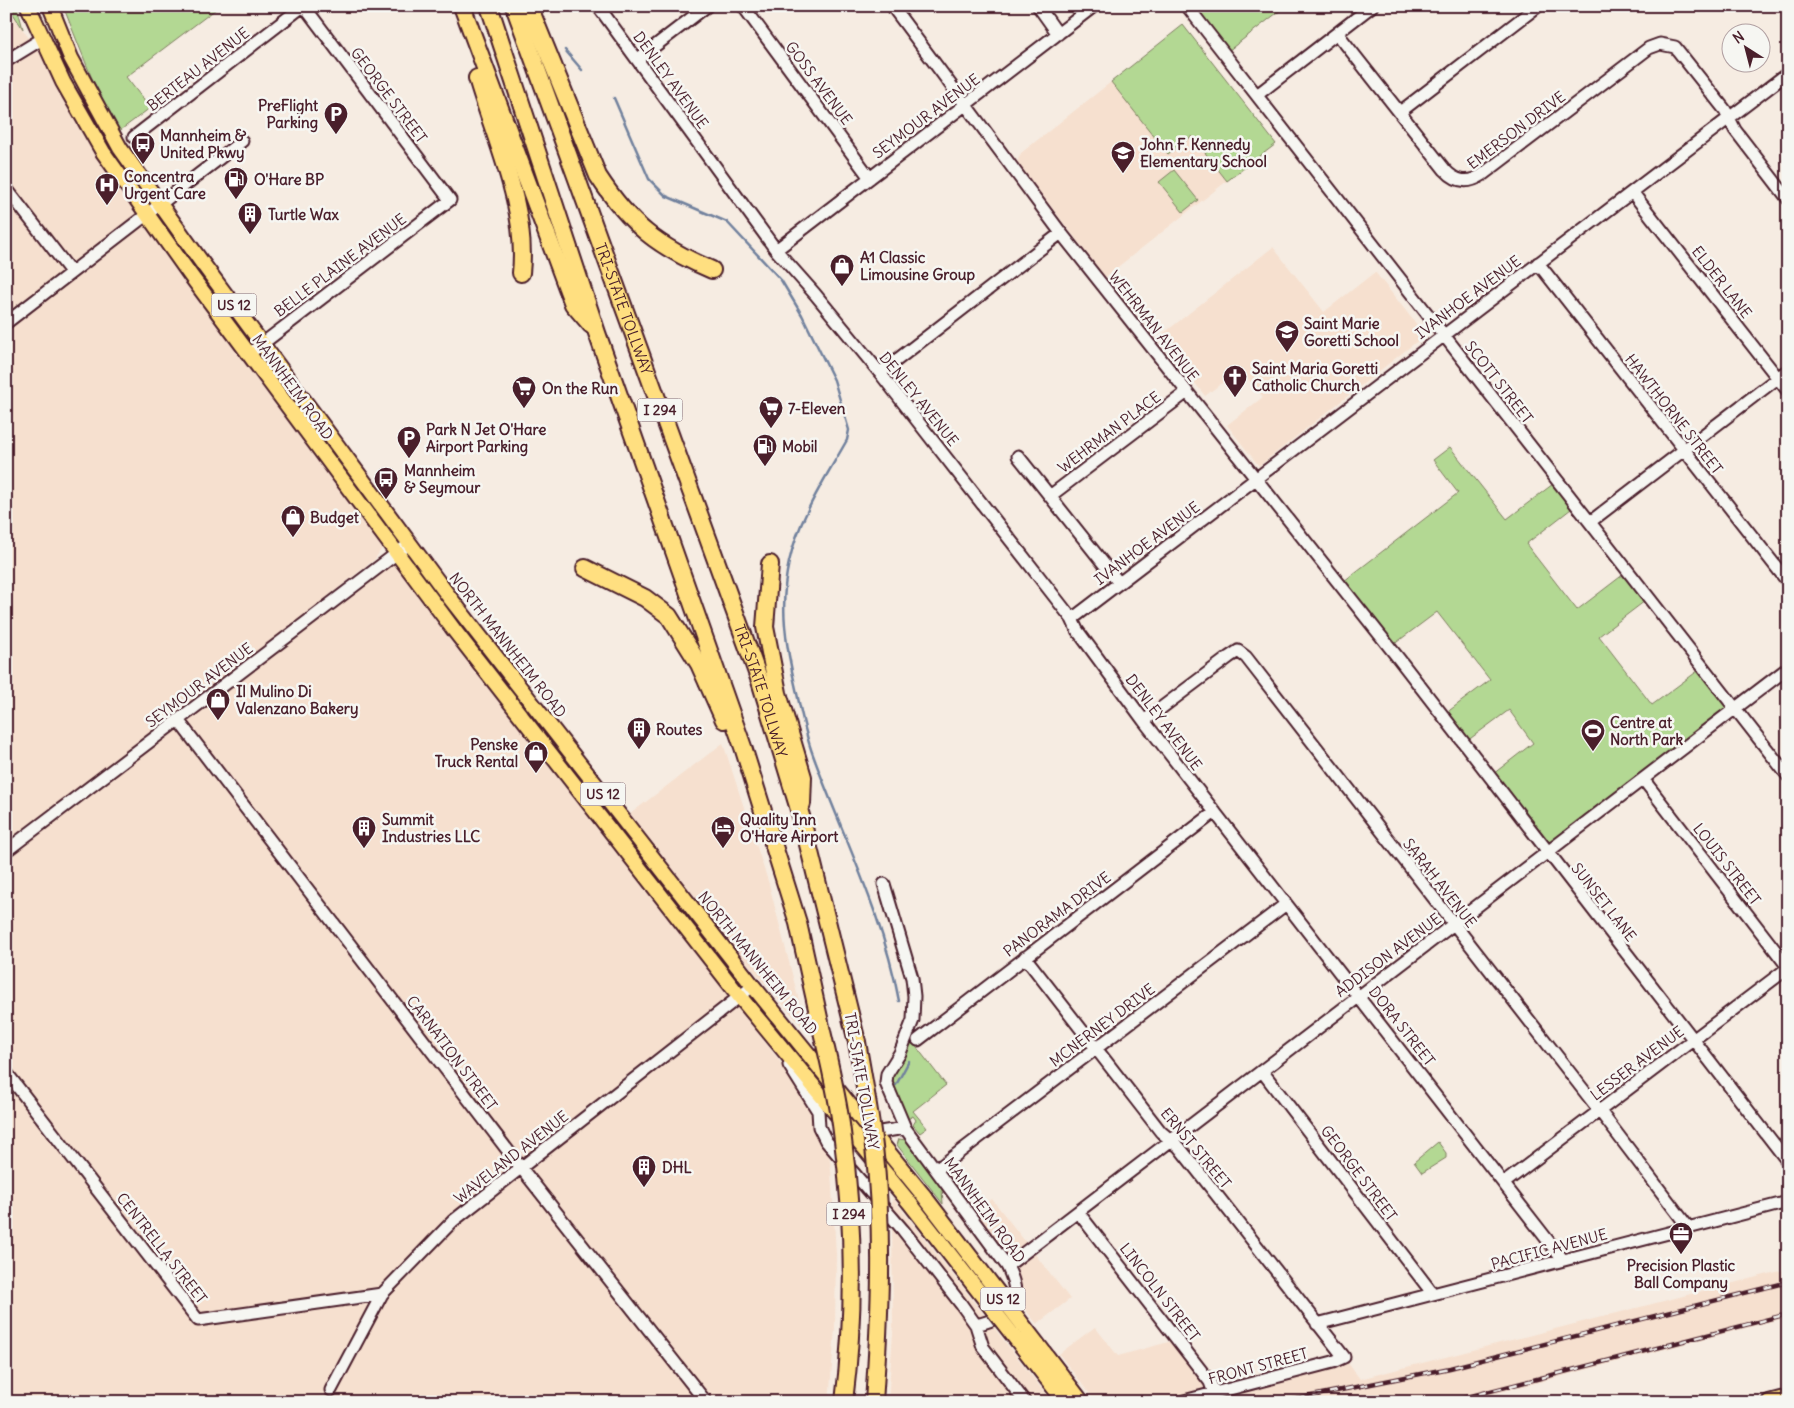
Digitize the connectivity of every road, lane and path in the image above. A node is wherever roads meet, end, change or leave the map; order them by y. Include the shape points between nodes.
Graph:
1 (28, 6) edge
2 (50, 6) edge
3 (304, 6) edge
4 (458, 6) edge
5 (462, 6) edge
6 (489, 6) edge
7 (514, 6) edge
8 (529, 6) edge
9 (598, 6) edge
10 (707, 6) edge
11 (743, 6) edge
12 (892, 6) edge
13 (1038, 6) edge
14 (1094, 6) edge
15 (1187, 6) edge
16 (1372, 6) edge
17 (1538, 6) edge
18 (1337, 32) junction
19 (1058, 34) junction
20 (42, 39) junction
21 (638, 59) junction
22 (6, 61) edge
23 (1788, 72) edge
24 (1257, 95) junction
25 (965, 106) junction
26 (1400, 112) junction
27 (1728, 118) junction
28 (134, 137) dead end
29 (242, 141) dead end
30 (870, 178) junction
31 (6, 188) edge
32 (1632, 192) junction
33 (1788, 198) edge
34 (450, 200) joint
35 (160, 204) junction
36 (146, 214) junction
37 (1061, 233) junction
38 (776, 250) junction
39 (1538, 263) junction
40 (712, 270) dead end
41 (71, 272) junction
42 (521, 273) dead end
43 (6, 323) edge
44 (597, 333) junction
45 (1444, 335) junction
46 (262, 344) junction
47 (249, 354) junction
48 (1788, 370) edge
49 (880, 374) junction
50 (1778, 378) junction
51 (1788, 391) edge
52 (1187, 392) junction
53 (1684, 450) junction
54 (1018, 456) dead end
55 (1255, 479) junction
56 (1050, 496) junction
57 (1590, 522) junction
58 (410, 544) junction
59 (396, 554) junction
60 (770, 564) dead end
61 (585, 568) dead end
62 (1788, 582) edge
63 (1119, 584) junction
64 (1072, 619) junction
65 (1399, 659) joint
66 (1788, 668) edge
67 (1735, 708) junction
68 (178, 720) junction
69 (1144, 721) junction
70 (743, 747) junction
71 (1788, 776) edge
72 (1643, 780) junction
73 (1215, 812) junction
74 (801, 816) junction
75 (6, 851) edge
76 (1547, 852) junction
77 (884, 884) dead end
78 (1286, 904) junction
79 (1454, 924) junction
80 (1026, 957) junction
81 (1788, 967) edge
82 (754, 986) junction
83 (1359, 996) junction
84 (740, 997) junction
85 (768, 1030) junction
86 (918, 1040) dead end
87 (1692, 1040) junction
88 (1097, 1048) junction
89 (1262, 1071) junction
90 (6, 1072) edge
91 (1599, 1110) junction
92 (835, 1111) junction
93 (904, 1128) junction
94 (874, 1133) junction
95 (1171, 1140) junction
96 (826, 1141) junction
97 (1788, 1162) edge
98 (522, 1168) junction
99 (936, 1170) junction
100 (1504, 1183) junction
101 (1788, 1202) edge
102 (1078, 1212) junction
103 (1688, 1227) junction
104 (1563, 1260) junction
105 (1007, 1266) junction
106 (382, 1294) junction
107 (1432, 1294) junction
108 (1317, 1324) junction
109 (976, 1325) junction
110 (1344, 1357) joint
111 (331, 1390) dead end
112 (1214, 1393) junction
113 (1788, 1397) edge
114 (706, 1402) edge
115 (844, 1402) edge
116 (874, 1402) edge
117 (1025, 1402) edge
118 (1065, 1402) edge
119 (1082, 1402) edge
120 (1180, 1402) edge
121 (1769, 1402) edge

1 - 20 main road, MANNHEIM ROAD / US 12
2 - 35 main road, MANNHEIM ROAD / US 12 via 87,90 120,148
3 - 28 street, BERTEAU AVENUE
3 - 34 street, GEORGE STREET
4 - 42 highway via 514,194 523,250
5 - 44 highway, I 294 via 573,304
6 - 44 highway, TRI-STATE TOLLWAY / I 294
7 - 74 highway, TRI-STATE TOLLWAY / I 294 via 760,680
8 - 40 highway via 598,176 611,196 652,238 679,256
9 - 21 street, DENLEY AVENUE
10 - 21 street
11 - 30 street, GOSS AVENUE
12 - 25 street, WEHRMAN AVENUE
13 - 19 street
14 - 19 street, SEYMOUR AVENUE
15 - 24 street, SCOTT STREET
16 - 18 street
17 - 26 street
18 - 24 street
18 - 26 street, EMERSON DRIVE
19 - 25 street, SEYMOUR AVENUE
20 - 22 street
20 - 36 main road, MANNHEIM ROAD / US 12 via 102,152
21 - 38 street, DENLEY AVENUE
23 - 27 street, IVANHOE AVENUE
24 - 45 street, SCOTT STREET
25 - 30 street, SEYMOUR AVENUE
25 - 37 street, WEHRMAN AVENUE
26 - 27 street, EMERSON DRIVE via 1450,175 1465,182 1472,181 1649,48 1660,44 1676,48
27 - 32 street, IVANHOE AVENUE
27 - 33 street
29 - 35 street
30 - 38 street, SEYMOUR AVENUE
31 - 41 street
32 - 39 street, IVANHOE AVENUE
32 - 50 street, ELDER LANE
34 - 46 street, BELLE PLAINE AVENUE
35 - 36 street
35 - 46 main road, MANNHEIM ROAD / US 12
36 - 41 street
36 - 47 main road, MANNHEIM ROAD / US 12
37 - 49 street
37 - 52 street, WEHRMAN AVENUE
38 - 49 street, DENLEY AVENUE
39 - 45 street, IVANHOE AVENUE
39 - 53 street, HAWTHORNE STREET
41 - 43 street
44 - 70 highway, TRI-STATE TOLLWAY / I 294
45 - 55 street, IVANHOE AVENUE
45 - 57 street, SCOTT STREET
46 - 47 street, BELLE PLAINE AVENUE
46 - 58 main road, MANNHEIM ROAD / US 12
47 - 59 main road, MANNHEIM ROAD / US 12
48 - 50 street
49 - 64 street, DENLEY AVENUE
50 - 51 street, ELDER LANE
50 - 53 street
52 - 55 street, WEHRMAN AVENUE
52 - 56 street, WEHRMAN PLACE
53 - 57 street
53 - 62 street, HAWTHORNE STREET
54 - 56 street
55 - 63 street, IVANHOE AVENUE
55 - 65 street, WEHRMAN AVENUE
56 - 63 street
57 - 67 street, SCOTT STREET
58 - 59 street, SEYMOUR AVENUE
58 - 82 main road, NORTH MANNHEIM ROAD / US 12
59 - 68 street, SEYMOUR AVENUE
59 - 84 main road, US 12
60 - 74 highway via 765,627 778,693 803,777
61 - 70 highway via 645,598 669,616 699,664 721,715
63 - 64 street, IVANHOE AVENUE
64 - 69 street, DENLEY AVENUE
65 - 76 street, SUNSET LANE
66 - 67 street, ADDISON AVENUE
67 - 71 street, SCOTT STREET
67 - 72 street, ADDISON AVENUE
68 - 75 street, SEYMOUR AVENUE
68 - 98 street, CARNATION STREET
69 - 73 street, DENLEY AVENUE
69 - 79 street, SARAH AVENUE via 1238,651 1246,657
70 - 115 highway, TRI-STATE TOLLWAY / I 294, bridge via 798,923 842,1132 851,1306
72 - 76 street, ADDISON AVENUE
72 - 81 street, LOUIS STREET
73 - 78 street, DORA STREET
73 - 80 street, PANORAMA DRIVE
74 - 116 highway, TRI-STATE TOLLWAY / I 294, bridge via 857,1042 874,1148 880,1216 880,1325
76 - 79 street, ADDISON AVENUE
76 - 87 street, SUNSET LANE
77 - 93 street via 912,978 914,996 913,1020 900,1053 887,1074 886,1083
78 - 83 street, DORA STREET
78 - 88 street, MCNERNEY DRIVE
79 - 83 street, ADDISON AVENUE
79 - 91 street, SARAH AVENUE
80 - 86 street, PANORAMA DRIVE
80 - 88 street, ERNST STREET
81 - 87 street, LESSER AVENUE
82 - 84 street, WAVELAND AVENUE
82 - 94 main road, NORTH MANNHEIM ROAD / US 12
83 - 89 street, ADDISON AVENUE
83 - 100 street, DORA STREET
84 - 85 main road, US 12
84 - 98 street, WAVELAND AVENUE
85 - 92 main road, US 12
85 - 96 street via 818,1111 819,1127
87 - 91 street, LESSER AVENUE
87 - 97 street, SUNSET LANE
88 - 95 street, ERNST STREET via 1161,1132
88 - 99 street, MCNERNEY DRIVE
89 - 95 street, ADDISON AVENUE
89 - 107 street, GEORGE STREET
90 - 106 street, CENTRELLA STREET via 198,1320
91 - 100 street, LESSER AVENUE
91 - 103 street, SARAH AVENUE
92 - 96 street via 825,1122
92 - 118 main road, US 12, bridge
93 - 94 street
93 - 99 street, MANNHEIM ROAD
94 - 119 main road, NORTH MANNHEIM ROAD / US 12, bridge
95 - 102 street, ADDISON AVENUE
95 - 108 street, ERNST STREET
96 - 109 street via 903,1230
98 - 106 street, WAVELAND AVENUE via 453,1221
98 - 114 street, CARNATION STREET
99 - 105 street, MANNHEIM ROAD
100 - 104 street, DORA STREET
101 - 103 street, PACIFIC AVENUE
102 - 105 street, ADDISON AVENUE
102 - 112 street, LINCOLN STREET via 1210,1382
103 - 104 street, PACIFIC AVENUE
104 - 107 street, PACIFIC AVENUE
105 - 109 street, MANNHEIM ROAD via 1016,1291 1014,1304 996,1320
106 - 111 street, WAVELAND AVENUE
107 - 108 street, PACIFIC AVENUE
108 - 110 street, ERNST STREET
109 - 117 street via 983,1347
110 - 112 street, FRONT STREET
112 - 120 street, FRONT STREET
113 - 121 main road

